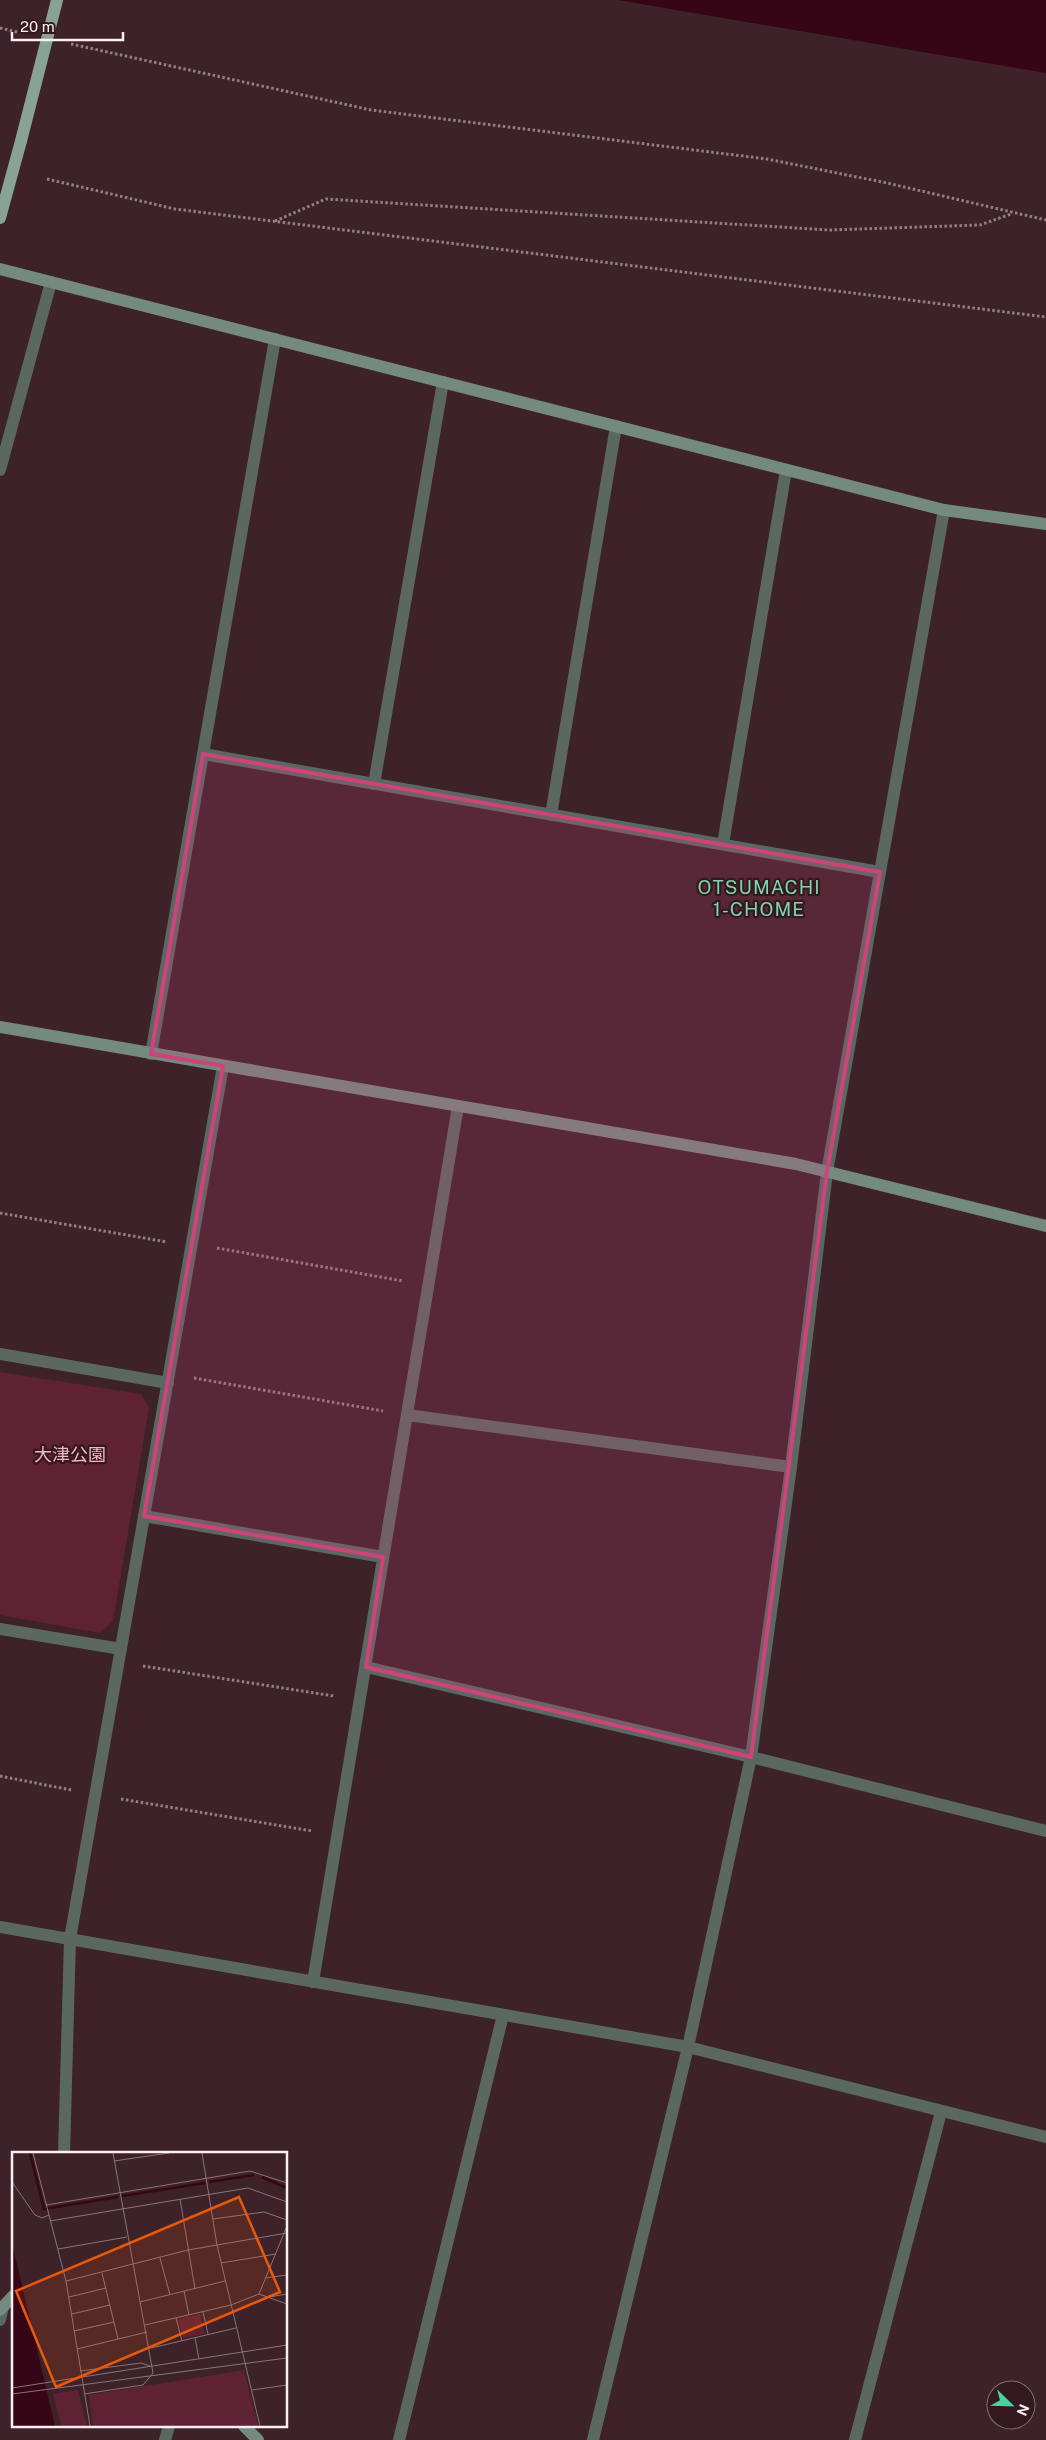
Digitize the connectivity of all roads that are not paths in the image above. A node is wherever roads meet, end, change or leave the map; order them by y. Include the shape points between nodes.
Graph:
1 (57, 0) edge
2 (0, 218) edge
3 (0, 269) edge
4 (51, 282) junction
5 (275, 339) junction
6 (443, 382) junction
7 (616, 426) junction
8 (0, 470) edge
9 (786, 470) junction
10 (944, 510) junction
11 (1046, 524) edge
12 (203, 754) junction
13 (374, 784) junction
14 (551, 815) junction
15 (723, 844) junction
16 (880, 872) junction
17 (0, 1027) edge
18 (151, 1054) junction
19 (223, 1066) junction
20 (458, 1106) junction
21 (827, 1172) junction
22 (1046, 1226) edge
23 (0, 1354) edge
24 (168, 1379) junction
25 (407, 1415) junction
26 (791, 1467) junction
27 (144, 1516) junction
28 (383, 1557) junction
29 (0, 1629) edge
30 (121, 1649) junction
31 (366, 1667) junction
32 (751, 1757) junction
33 (1046, 1831) edge
34 (0, 1927) edge
35 (70, 1939) junction
36 (313, 1982) junction
37 (504, 2015) junction
38 (688, 2047) junction
39 (941, 2112) junction
40 (1046, 2138) edge
41 (64, 2152) edge
42 (12, 2297) edge
43 (2, 2309) edge
44 (0, 2320) edge
45 (246, 2428) edge
46 (258, 2440) edge
47 (399, 2440) edge
48 (593, 2440) edge
49 (855, 2440) edge

1 - 2 main road, bridge
3 - 4 street
4 - 5 street
4 - 8 street
5 - 6 street
5 - 12 street
6 - 7 street
6 - 13 street
7 - 9 street
7 - 14 street
9 - 10 street
9 - 15 street
10 - 11 street
10 - 16 street
12 - 13 street
12 - 18 street
13 - 14 street
14 - 15 street
15 - 16 street
16 - 21 street
17 - 18 street
18 - 19 street
19 - 20 street
19 - 24 street
20 - 21 street
20 - 25 street
21 - 22 street
21 - 26 street
23 - 24 street
24 - 27 street
25 - 26 street
25 - 28 street
26 - 32 street
27 - 28 street
27 - 30 street
28 - 31 street
29 - 30 street
30 - 35 street
31 - 32 street
31 - 36 street
32 - 33 street
32 - 38 street
34 - 35 street
35 - 36 street
35 - 41 street
36 - 37 street
37 - 38 street
37 - 47 street
38 - 39 street
38 - 48 street
39 - 40 street
39 - 49 street
42 - 43 street
43 - 44 street
45 - 46 street

